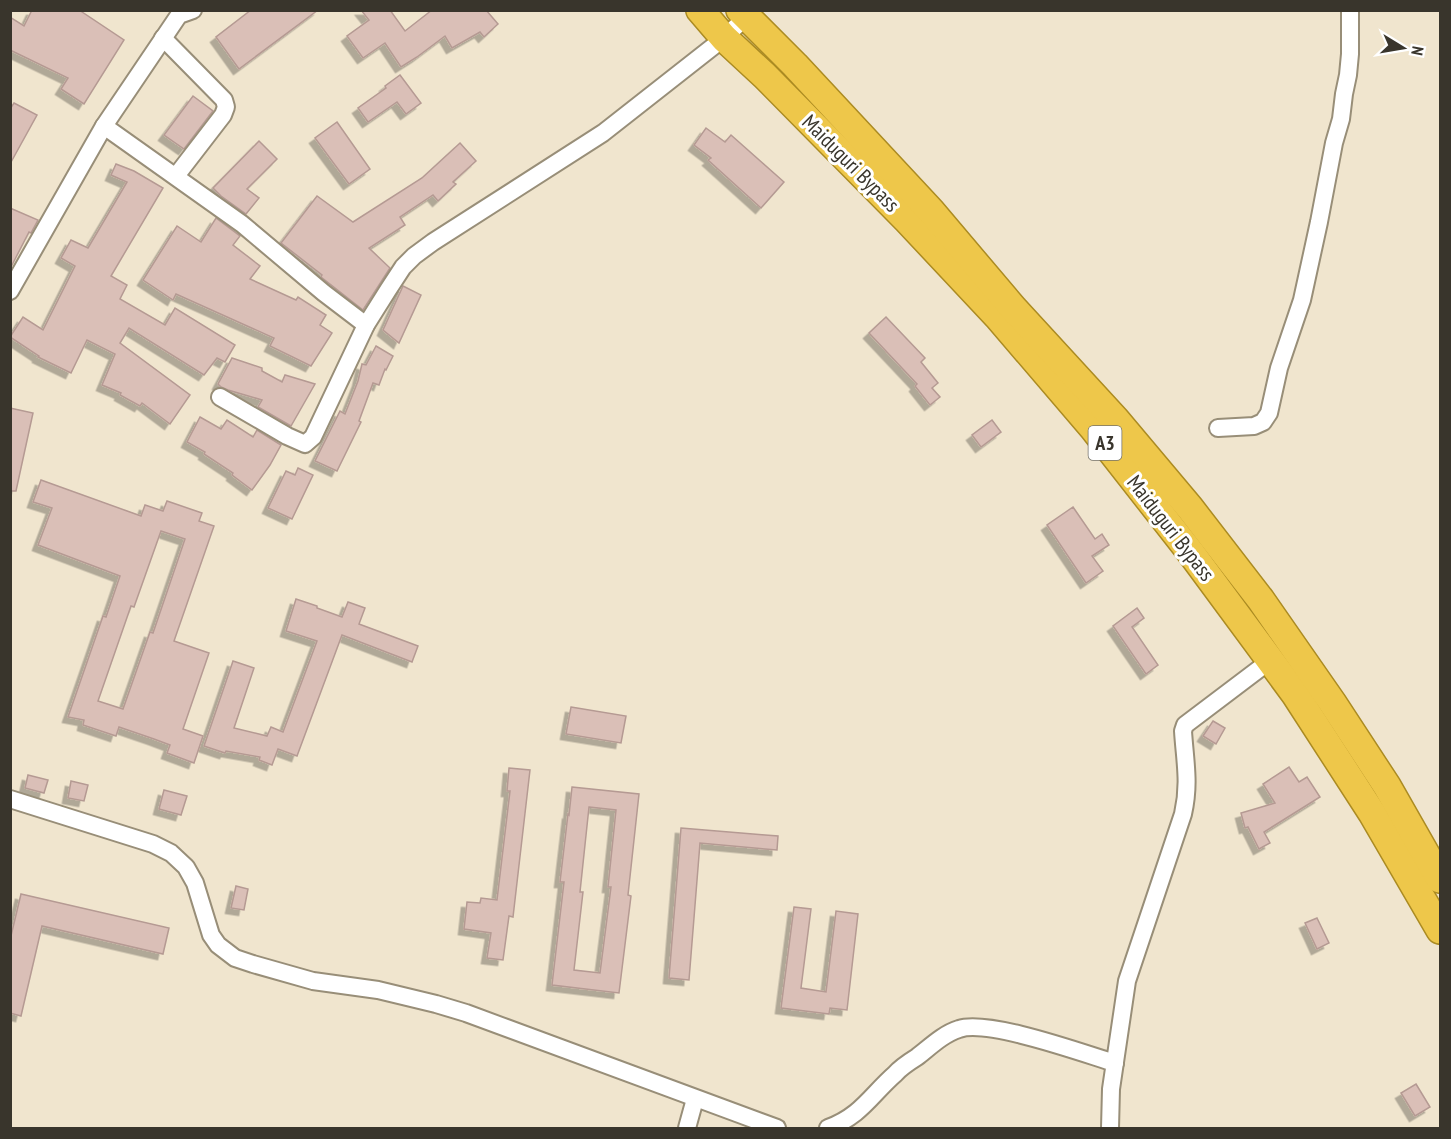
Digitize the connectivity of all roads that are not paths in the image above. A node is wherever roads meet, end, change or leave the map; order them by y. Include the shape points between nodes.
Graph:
1 (700, 10) edge
2 (1350, 10) edge
3 (182, 12) edge
4 (743, 14) edge
5 (163, 38) junction
6 (724, 38) junction
7 (104, 126) junction
8 (176, 176) junction
9 (10, 291) edge
10 (366, 325) junction
11 (220, 397) dead end
12 (1218, 428) dead end
13 (1270, 660) junction
14 (10, 799) edge
15 (1440, 879) edge
16 (1440, 930) edge
17 (1114, 1063) junction
18 (695, 1099) junction
19 (687, 1128) edge
20 (777, 1128) edge
21 (828, 1128) edge
22 (1110, 1128) edge

1 - 6 highway, Maiduguri Bypass / A3
2 - 12 street via 1350,54 1341,119 1302,300 1279,368 1269,413 1254,426
3 - 5 street
4 - 6 street
4 - 15 highway, Maiduguri Bypass / A3 via 931,211 1190,508 1332,702
5 - 7 street
5 - 8 street via 224,100 226,107 224,115
6 - 10 street via 603,133 414,256
6 - 13 highway, Maiduguri Bypass / A3 via 907,219 998,317 1093,428
7 - 8 street
7 - 9 street
8 - 10 street
10 - 11 street via 313,437 305,444
13 - 16 highway, Maiduguri Bypass / A3 via 1372,813
13 - 17 street via 1185,725 1187,793 1127,981
14 - 18 street via 171,853 195,883 211,935 235,958 313,981 378,990 466,1013
17 - 21 street via 1031,1037 980,1027 960,1028 895,1073 858,1112
17 - 22 street
18 - 19 street
18 - 20 street

